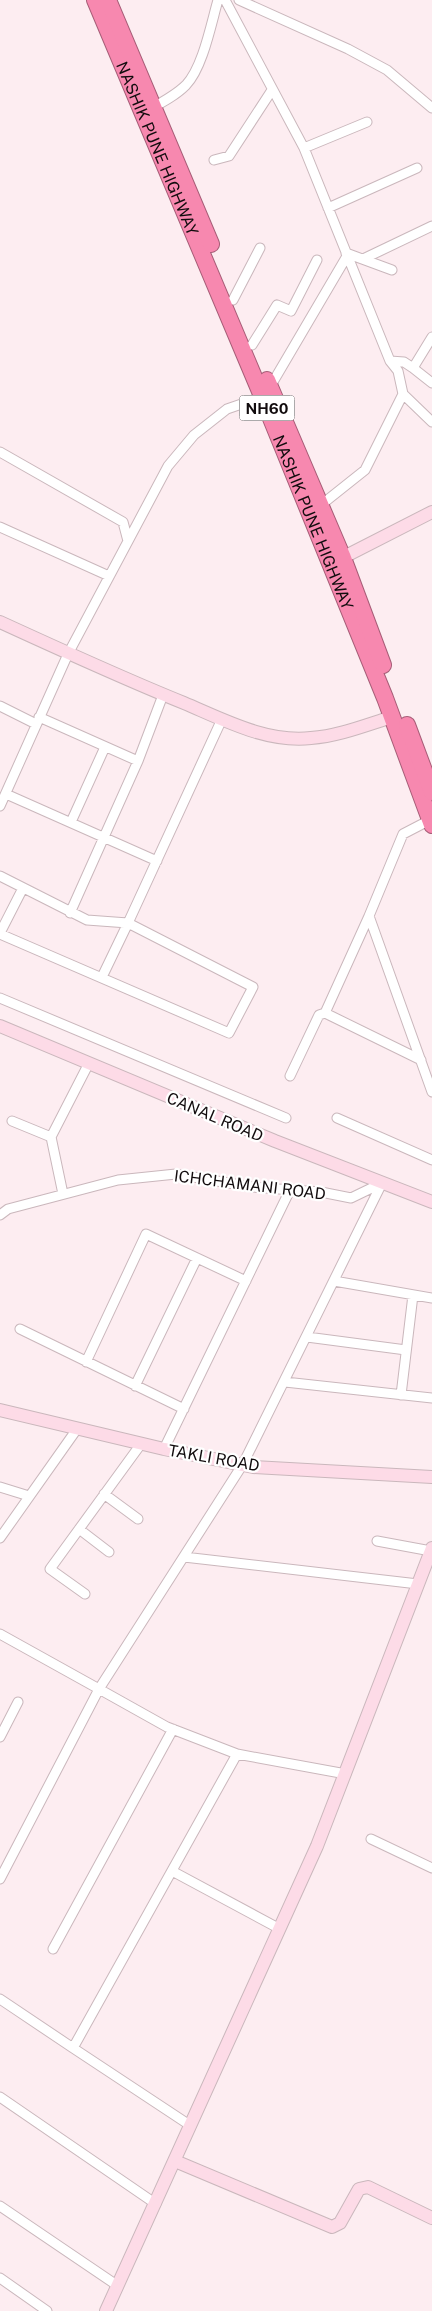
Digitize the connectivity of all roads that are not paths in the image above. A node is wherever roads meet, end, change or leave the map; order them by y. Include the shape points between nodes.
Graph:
1 (95, 0) edge
2 (108, 0) edge
3 (218, 0) edge
4 (225, 0) edge
5 (239, 0) edge
6 (272, 90) junction
7 (142, 105) junction
8 (432, 108) edge
9 (367, 122) dead end
10 (304, 148) junction
11 (214, 160) dead end
12 (416, 168) dead end
13 (328, 208) junction
14 (432, 226) edge
15 (260, 248) dead end
16 (346, 254) junction
17 (363, 259) junction
18 (317, 260) dead end
19 (392, 270) dead end
20 (234, 300) junction
21 (432, 337) edge
22 (252, 344) junction
23 (390, 361) junction
24 (413, 368) junction
25 (432, 383) edge
26 (266, 392) junction
27 (403, 394) junction
28 (432, 422) edge
29 (0, 452) edge
30 (321, 505) junction
31 (432, 512) edge
32 (0, 527) edge
33 (128, 541) junction
34 (337, 561) junction
35 (110, 576) junction
36 (0, 622) edge
37 (68, 654) junction
38 (163, 695) junction
39 (0, 706) edge
40 (392, 717) junction
41 (222, 719) junction
42 (38, 721) junction
43 (105, 747) junction
44 (138, 761) junction
45 (432, 792) edge
46 (6, 794) junction
47 (0, 806) edge
48 (72, 822) junction
49 (431, 823) edge
50 (103, 837) junction
51 (157, 861) junction
52 (0, 876) edge
53 (23, 888) junction
54 (70, 913) junction
55 (368, 916) junction
56 (128, 923) junction
57 (0, 934) edge
58 (102, 977) junction
59 (0, 998) edge
60 (325, 1013) junction
61 (0, 1026) edge
62 (420, 1060) junction
63 (88, 1064) junction
64 (290, 1076) dead end
65 (432, 1092) edge
66 (286, 1118) dead end
67 (337, 1118) dead end
68 (12, 1122) dead end
69 (51, 1137) junction
70 (432, 1160) edge
71 (382, 1183) junction
72 (290, 1190) junction
73 (63, 1194) junction
74 (432, 1202) edge
75 (4, 1208) edge
76 (0, 1215) edge
77 (197, 1258) junction
78 (246, 1281) junction
79 (334, 1281) junction
80 (413, 1295) junction
81 (432, 1298) edge
82 (20, 1329) dead end
83 (307, 1337) junction
84 (406, 1350) junction
85 (86, 1362) junction
86 (285, 1382) junction
87 (135, 1386) junction
88 (401, 1395) junction
89 (432, 1398) edge
90 (184, 1409) junction
91 (0, 1410) edge
92 (77, 1429) junction
93 (141, 1444) junction
94 (164, 1450) junction
95 (243, 1464) junction
96 (432, 1477) edge
97 (0, 1487) edge
98 (104, 1494) junction
99 (29, 1496) junction
100 (138, 1519) dead end
101 (78, 1529) junction
102 (0, 1538) edge
103 (377, 1542) dead end
104 (432, 1549) edge
105 (109, 1552) dead end
106 (184, 1556) junction
107 (418, 1584) junction
108 (85, 1594) dead end
109 (0, 1634) edge
110 (99, 1689) junction
111 (18, 1702) dead end
112 (173, 1729) junction
113 (0, 1737) edge
114 (237, 1754) junction
115 (346, 1774) junction
116 (372, 1839) dead end
117 (432, 1868) edge
118 (172, 1871) junction
119 (0, 1879) edge
120 (280, 1928) junction
121 (53, 1949) dead end
122 (0, 1999) edge
123 (73, 2048) junction
124 (0, 2097) edge
125 (191, 2126) junction
126 (175, 2161) junction
127 (156, 2204) junction
128 (0, 2206) edge
129 (432, 2218) edge
130 (0, 2278) edge
131 (118, 2286) junction
132 (47, 2311) edge
133 (106, 2311) edge

1 - 7 highway, NASHIK PUNE HIGHWAY / NH60
2 - 7 highway, NASHIK PUNE HIGHWAY / NH60
3 - 7 street via 199,62 188,83 175,94
4 - 6 street
5 - 8 street via 348,48 387,70
6 - 10 street
6 - 11 street via 229,156
7 - 20 highway, NASHIK PUNE HIGHWAY / NH60 via 181,169
7 - 26 highway, NASHIK PUNE HIGHWAY / NH60
9 - 10 street
10 - 13 street
12 - 13 street
13 - 16 street
14 - 17 street
15 - 20 street
16 - 17 street
16 - 23 street
16 - 26 street
17 - 19 street
18 - 22 street via 291,311 277,305
20 - 22 highway, NASHIK PUNE HIGHWAY / NH60
21 - 24 street
22 - 26 highway, NASHIK PUNE HIGHWAY / NH60
23 - 24 street via 404,362
23 - 27 street via 398,371
24 - 25 street
26 - 30 highway, NASHIK PUNE HIGHWAY / NH60
26 - 33 street via 227,409 194,435 168,466
26 - 34 highway, NASHIK PUNE HIGHWAY / NH60
27 - 28 street
27 - 30 street via 365,470
29 - 33 street via 122,522
30 - 34 highway, NASHIK PUNE HIGHWAY / NH60
31 - 34 street
32 - 35 street
33 - 35 street
34 - 40 highway, NASHIK PUNE HIGHWAY / NH60
34 - 45 highway, NASHIK PUNE HIGHWAY / NH60
35 - 37 street
36 - 37 street
37 - 38 street
37 - 42 street
38 - 41 street
38 - 44 street
39 - 42 street
40 - 41 street via 311,738 277,737
40 - 49 highway, NASHIK PUNE HIGHWAY / NH60
41 - 51 street
42 - 43 street
42 - 46 street
43 - 44 street
43 - 48 street
44 - 50 street
46 - 47 street
46 - 48 street
48 - 50 street
49 - 55 street via 403,834
50 - 51 street
50 - 54 street
51 - 56 street
52 - 53 street
53 - 54 street
53 - 57 street
54 - 56 street via 87,920
55 - 60 street
55 - 62 street
56 - 58 street
56 - 58 street via 253,987 229,1033
57 - 58 street
59 - 66 street
60 - 62 street
60 - 64 street via 319,1015
61 - 63 street, CANAL ROAD
62 - 65 street
63 - 69 street
63 - 71 street, CANAL ROAD
67 - 70 street
68 - 69 street
69 - 73 street
71 - 72 street, ICHCHAMANI ROAD via 351,1198
71 - 74 street, CANAL ROAD
71 - 79 street
72 - 73 street, ICHCHAMANI ROAD via 176,1174 118,1180
72 - 78 street
73 - 75 street, ICHCHAMANI ROAD
75 - 76 street, ICHCHAMANI ROAD
77 - 78 street
77 - 85 street via 146,1234
77 - 87 street
78 - 90 street
79 - 80 street
79 - 83 street
80 - 81 street
80 - 84 street
82 - 85 street
83 - 84 street
83 - 86 street
84 - 88 street
85 - 87 street
86 - 88 street
86 - 95 street
87 - 90 street
88 - 89 street
90 - 94 street
91 - 92 street, TAKLI ROAD
92 - 93 street, TAKLI ROAD
92 - 99 street
93 - 94 street, TAKLI ROAD
93 - 98 street
94 - 95 street, TAKLI ROAD
95 - 96 street, TAKLI ROAD
95 - 106 street
97 - 99 street
98 - 100 street
98 - 101 street
99 - 102 street
101 - 105 street
101 - 108 street via 50,1569
103 - 104 street
104 - 107 street
106 - 107 street
106 - 110 street
107 - 115 street
109 - 110 street
110 - 112 street
110 - 119 street
111 - 113 street
112 - 114 street
112 - 121 street
114 - 115 street
114 - 118 street
115 - 120 street
116 - 117 street
118 - 120 street
118 - 123 street
120 - 125 street
122 - 123 street
123 - 125 street
124 - 127 street
125 - 126 street
126 - 127 street
126 - 129 street via 332,2227 340,2223 359,2189 368,2187
127 - 131 street
128 - 131 street
130 - 132 street
131 - 133 street

